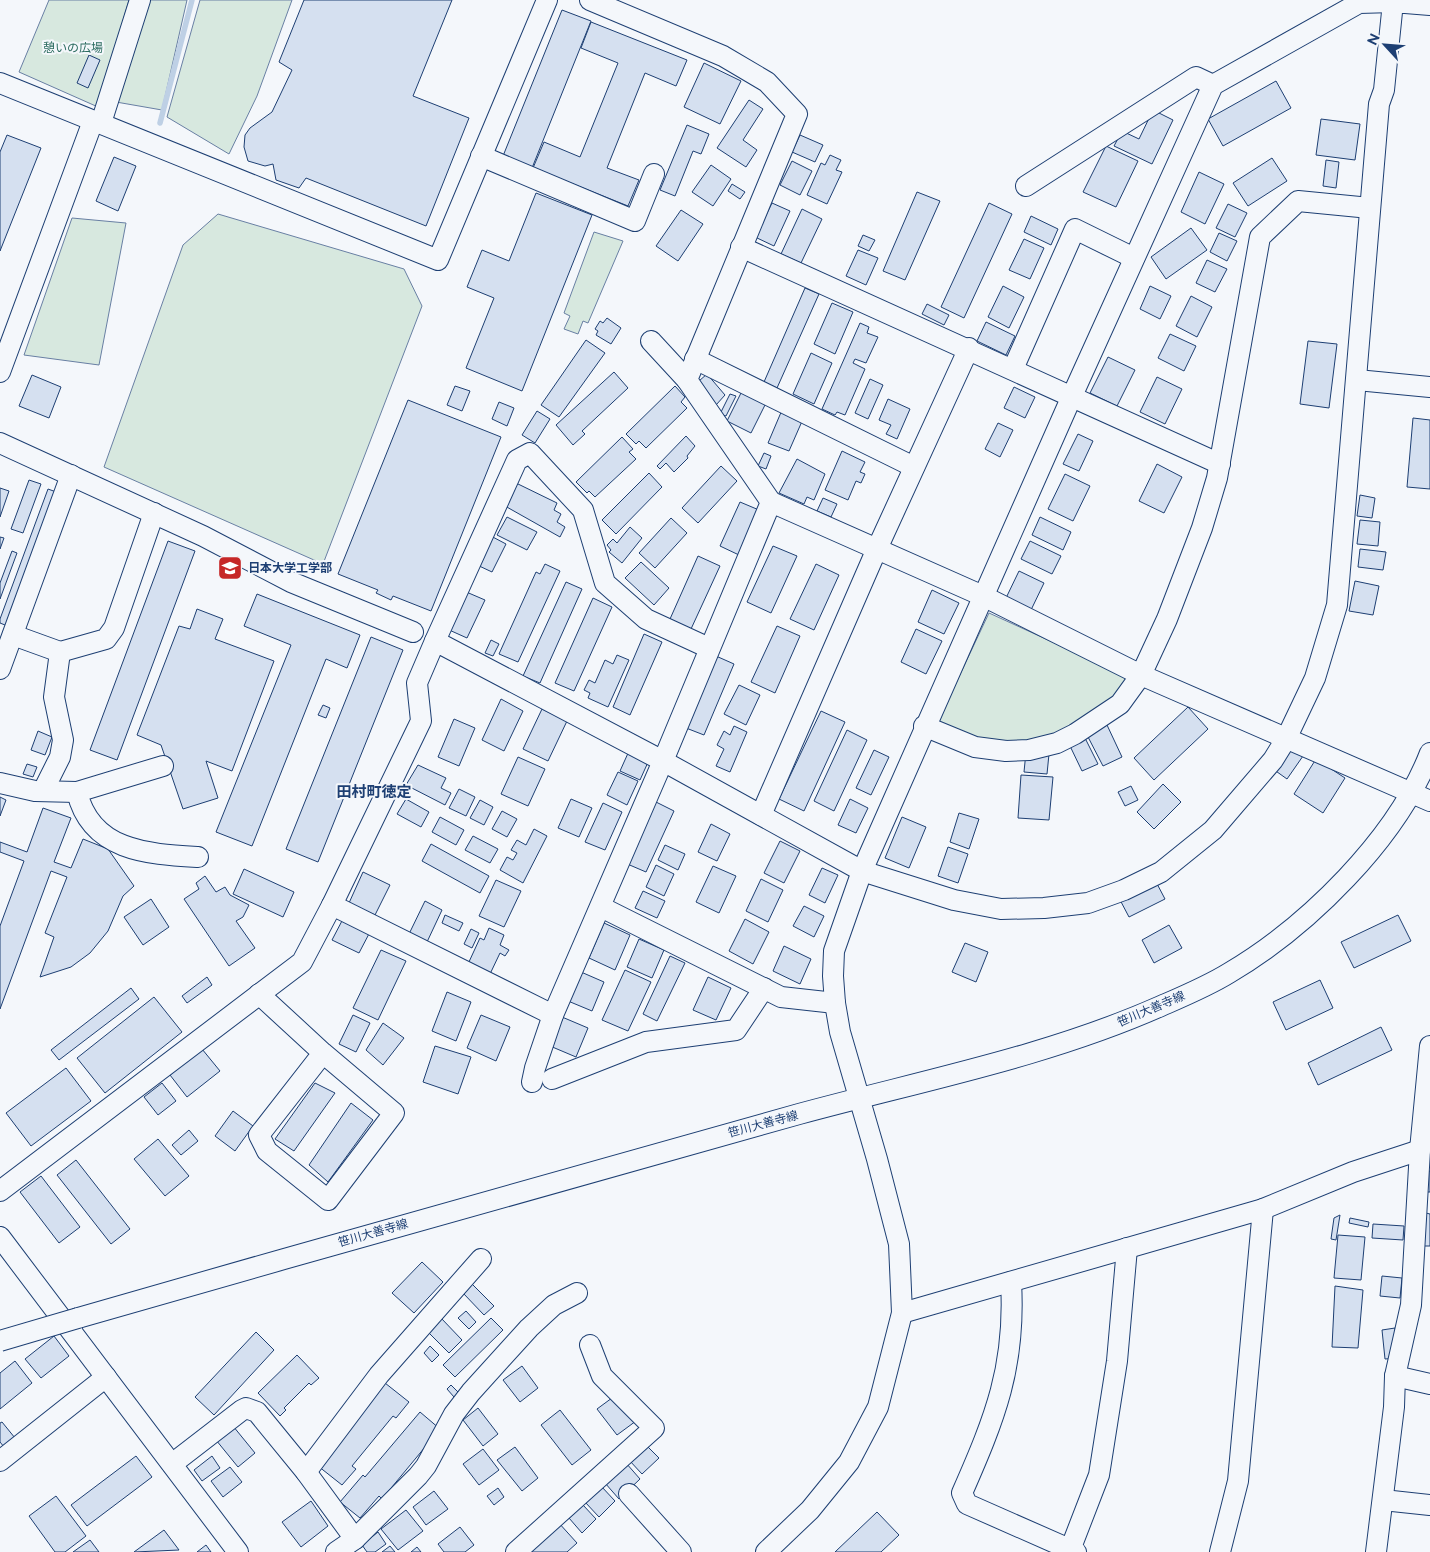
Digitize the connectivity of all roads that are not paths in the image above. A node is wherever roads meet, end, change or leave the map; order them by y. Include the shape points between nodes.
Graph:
1 (140, 0) edge
2 (590, 0) edge
3 (543, 1) edge
4 (1394, 2) junction
5 (1430, 5) edge
6 (0, 83) edge
7 (1213, 85) junction
8 (97, 122) junction
9 (481, 156) junction
10 (654, 174) dead end
11 (1026, 186) dead end
12 (1370, 208) junction
13 (741, 247) junction
14 (1134, 258) junction
15 (651, 341) dead end
16 (969, 348) junction
17 (695, 359) junction
18 (1013, 369) junction
19 (0, 372) edge
20 (687, 380) junction
21 (1357, 380) junction
22 (1430, 387) edge
23 (1072, 396) junction
24 (0, 443) edge
25 (1220, 464) junction
26 (914, 467) junction
27 (71, 475) junction
28 (771, 502) junction
29 (154, 513) junction
30 (876, 551) junction
31 (983, 596) junction
32 (414, 632) dead end
33 (13, 635) junction
34 (435, 641) junction
35 (709, 648) junction
36 (60, 652) junction
37 (0, 669) edge
38 (1141, 674) junction
39 (924, 726) junction
40 (1286, 739) junction
41 (1430, 753) edge
42 (663, 761) junction
43 (163, 766) dead end
44 (0, 783) edge
45 (43, 791) junction
46 (77, 792) junction
47 (1421, 797) edge
48 (761, 815) junction
49 (198, 857) dead end
50 (862, 871) junction
51 (332, 905) junction
52 (600, 907) junction
53 (764, 988) junction
54 (259, 994) junction
55 (835, 1003) junction
56 (554, 1015) junction
57 (1430, 1046) edge
58 (323, 1053) junction
59 (860, 1098) junction
60 (1420, 1150) junction
61 (0, 1191) edge
62 (1264, 1209) junction
63 (0, 1237) edge
64 (1127, 1248) junction
65 (481, 1259) dead end
66 (1422, 1278) edge
67 (1011, 1282) junction
68 (578, 1293) dead end
69 (902, 1313) junction
70 (0, 1341) edge
71 (590, 1345) dead end
72 (1395, 1376) junction
73 (106, 1378) junction
74 (1430, 1384) edge
75 (0, 1461) edge
76 (172, 1464) junction
77 (306, 1472) junction
78 (628, 1494) dead end
79 (1383, 1500) junction
80 (1430, 1505) edge
81 (355, 1539) junction
82 (1073, 1551) edge
83 (238, 1552) edge
84 (336, 1552) edge
85 (516, 1552) edge
86 (681, 1552) edge
87 (766, 1552) edge
88 (1220, 1552) edge
89 (1376, 1552) edge

1 - 8 street
2 - 13 street via 723,56 767,82 797,114
3 - 9 street
4 - 5 street
4 - 7 street via 1359,3
4 - 12 street via 1384,90 1379,104
6 - 8 street
7 - 11 street via 1196,77
7 - 14 street
8 - 9 street via 438,260
8 - 19 street
9 - 10 street via 635,221
12 - 21 street
12 - 25 street via 1298,201 1260,237
13 - 16 street
13 - 17 street
14 - 18 street via 1075,229
14 - 23 street
15 - 20 street
16 - 18 street
16 - 26 street
17 - 20 street
17 - 26 street
18 - 23 street
20 - 28 street
21 - 22 street
21 - 40 street via 1337,605 1315,678
23 - 25 street
23 - 31 street
24 - 27 street
25 - 38 street via 1202,528 1167,619
26 - 30 street
27 - 29 street
27 - 33 street
28 - 30 street
28 - 35 street
29 - 32 street via 291,582
29 - 36 street via 114,628 106,639
30 - 31 street
30 - 48 street
31 - 38 street
31 - 39 street
33 - 36 street
33 - 37 street
34 - 35 street via 517,460 530,453 583,510 605,583 646,619
34 - 42 street
34 - 51 street via 416,684 420,722
35 - 42 street
36 - 45 street via 54,697 63,740 60,757
38 - 39 street via 1120,704 1099,719 1057,743 1029,750 975,747
38 - 40 street
39 - 50 street
40 - 47 street
40 - 50 street via 1274,760 1213,830 1161,872 1088,903 1001,908 954,900
41 - 47 street, 笹川大善寺線
42 - 48 street
42 - 52 street
43 - 46 street
44 - 45 street
45 - 46 street
46 - 49 street via 81,809 101,835 131,849 168,856
47 - 59 street, 笹川大善寺線 via 1344,880 1294,926 1230,973 1087,1036
48 - 50 street
50 - 55 street via 834,951
51 - 54 street via 302,962
51 - 56 street
52 - 53 street
52 - 56 street
53 - 55 street via 782,997
53 - 56 street via 736,1030 646,1042 542,1080 535,1068
54 - 58 street
54 - 61 street
55 - 59 street via 840,1032
57 - 60 street
58 - 58 street via 394,1113 328,1200 267,1151 259,1135
59 - 69 street via 899,1244
59 - 70 street, 笹川大善寺線, bridge
60 - 62 street via 1353,1172
60 - 66 street
62 - 64 street
62 - 88 street via 1238,1481
63 - 73 street
64 - 67 street
64 - 82 street via 1117,1361 1099,1475
65 - 77 street via 380,1375
66 - 72 street via 1411,1305
67 - 69 street
67 - 82 street via 1013,1317 1005,1381 991,1427 962,1493 967,1504
68 - 81 street via 554,1305 483,1379 454,1414 426,1466
69 - 87 street via 878,1407 848,1462 810,1510
71 - 85 street via 602,1376 654,1428
72 - 74 street
72 - 79 street
73 - 75 street
73 - 76 street
76 - 77 street via 246,1408 257,1412
76 - 83 street
77 - 81 street
78 - 86 street
79 - 80 street
79 - 89 street
81 - 84 street

